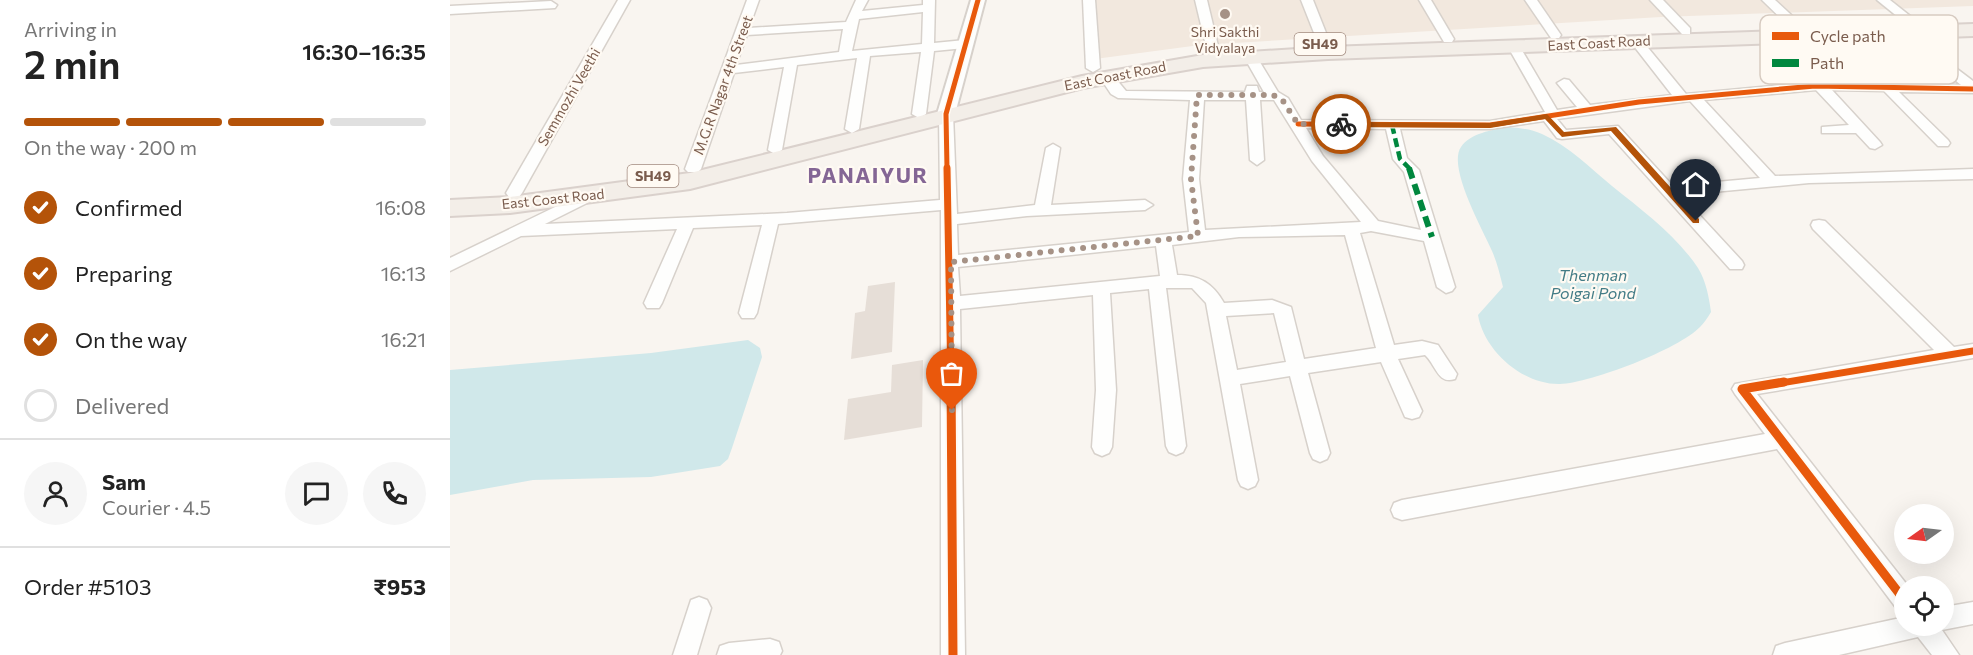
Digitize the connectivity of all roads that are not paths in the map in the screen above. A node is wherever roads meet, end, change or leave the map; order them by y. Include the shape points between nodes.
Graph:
1 (624, 0) edge
2 (753, 0) edge
3 (862, 0) edge
4 (978, 0) edge
5 (1089, 0) edge
6 (1201, 0) edge
7 (1307, 0) edge
8 (1425, 0) edge
9 (1531, 0) edge
10 (1656, 0) edge
11 (1768, 0) edge
12 (1883, 0) edge
13 (930, 4) edge
14 (551, 5) dead end
15 (450, 10) edge
16 (1784, 15) edge
17 (1896, 15) edge
18 (852, 20) junction
19 (1973, 21) edge
20 (1958, 23) edge
21 (1760, 28) edge
22 (1958, 30) edge
23 (1973, 30) edge
24 (1686, 31) junction
25 (742, 32) junction
26 (1760, 33) edge
27 (1555, 35) junction
28 (1660, 36) junction
29 (1448, 39) junction
30 (1636, 41) junction
31 (965, 44) junction
32 (928, 46) junction
33 (1514, 47) junction
34 (1326, 48) junction
35 (1213, 50) junction
36 (864, 53) junction
37 (845, 55) junction
38 (1250, 57) junction
39 (791, 62) junction
40 (728, 70) junction
41 (1100, 72) junction
42 (1958, 74) edge
43 (1564, 83) dead end
44 (1821, 86) junction
45 (1887, 87) junction
46 (1973, 88) edge
47 (1252, 92) junction
48 (1197, 95) junction
49 (1273, 95) junction
50 (1688, 98) junction
51 (947, 110) junction
52 (1586, 110) junction
53 (919, 114) junction
54 (1550, 116) junction
55 (1298, 124) junction
56 (1392, 125) junction
57 (852, 129) junction
58 (1860, 129) junction
59 (1827, 130) dead end
60 (1943, 143) dead end
61 (1875, 145) dead end
62 (1053, 148) dead end
63 (776, 150) junction
64 (1257, 160) dead end
65 (693, 169) junction
66 (1973, 174) edge
67 (1772, 182) junction
68 (1670, 191) junction
69 (514, 193) junction
70 (450, 196) edge
71 (586, 197) junction
72 (1146, 205) dead end
73 (450, 208) edge
74 (1042, 210) junction
75 (949, 212) junction
76 (771, 219) junction
77 (687, 223) junction
78 (1372, 225) junction
79 (1819, 225) dead end
80 (1351, 229) junction
81 (518, 231) junction
82 (1198, 236) junction
83 (1432, 237) junction
84 (1163, 239) junction
85 (951, 262) junction
86 (450, 265) edge
87 (1736, 265) dead end
88 (1164, 282) junction
89 (1446, 287) dead end
90 (1101, 289) junction
91 (653, 303) dead end
92 (951, 303) junction
93 (1216, 310) junction
94 (748, 313) dead end
95 (1973, 351) edge
96 (1387, 354) junction
97 (1951, 355) junction
98 (1297, 369) junction
99 (1448, 374) dead end
100 (1231, 378) junction
101 (1413, 411) dead end
102 (1781, 440) junction
103 (1176, 446) dead end
104 (1102, 447) dead end
105 (1320, 453) dead end
106 (1248, 480) dead end
107 (1402, 510) dead end
108 (1894, 587) edge
109 (699, 608) dead end
110 (1973, 613) edge
111 (1954, 618) edge
112 (1894, 631) edge
113 (1932, 636) edge
114 (770, 651) dead end
115 (685, 655) edge
116 (729, 655) edge
117 (953, 655) edge
118 (1785, 655) edge
119 (1947, 655) edge

1 - 69 street, Semmozhi Veethi
2 - 25 street, M.G.R Nagar 4th Street
3 - 18 street
4 - 31 street
5 - 41 street
6 - 35 street
7 - 34 street
8 - 29 street
9 - 27 street
10 - 24 street
11 - 16 street
12 - 17 street
13 - 18 street
13 - 32 street
14 - 15 street
18 - 25 street
18 - 37 street
19 - 20 main road, East Coast Road / SH49
21 - 24 main road, East Coast Road / SH49
22 - 23 main road, East Coast Road / SH49
24 - 28 main road, East Coast Road / SH49
25 - 40 street, M.G.R Nagar 4th Street
26 - 28 main road, East Coast Road / SH49
27 - 28 main road, East Coast Road / SH49
27 - 29 main road, East Coast Road / SH49
28 - 30 main road, East Coast Road / SH49
29 - 34 main road, East Coast Road / SH49
30 - 33 main road, East Coast Road / SH49
30 - 50 street
31 - 32 street
31 - 51 street
32 - 36 street
32 - 53 street
33 - 34 main road, East Coast Road / SH49
33 - 54 street
34 - 35 main road, East Coast Road / SH49
34 - 38 main road, East Coast Road / SH49
35 - 41 main road, East Coast Road / SH49
36 - 37 street
36 - 57 street
37 - 39 street
38 - 41 main road, East Coast Road / SH49
38 - 49 street
39 - 40 street
39 - 63 street
40 - 65 street, M.G.R Nagar 4th Street
41 - 48 street via 1123,95
41 - 51 main road, East Coast Road / SH49
42 - 46 street
43 - 52 street
44 - 45 street
44 - 50 street
44 - 58 street
45 - 46 street
45 - 60 street
47 - 48 street
47 - 49 street
47 - 64 street
48 - 82 street via 1191,179
49 - 55 street via 1283,101
50 - 52 street
50 - 67 street
51 - 53 main road, East Coast Road / SH49
51 - 71 main road, East Coast Road / SH49 via 853,141 690,181
51 - 75 street
52 - 54 street
53 - 57 main road, East Coast Road / SH49
54 - 56 street via 1490,125
54 - 68 street via 1562,135 1613,129
55 - 56 street
55 - 78 street via 1317,158
56 - 83 street via 1400,159 1411,170
57 - 63 main road, East Coast Road / SH49
58 - 59 street
58 - 61 street
62 - 74 street
63 - 65 main road, East Coast Road / SH49
65 - 69 main road, East Coast Road / SH49
66 - 67 street
67 - 68 street
68 - 87 street
69 - 70 main road, East Coast Road / SH49
71 - 73 main road, East Coast Road / SH49
71 - 81 street
72 - 74 street
74 - 75 street
75 - 76 street
75 - 85 street
76 - 77 street
76 - 94 street
77 - 81 street
77 - 91 street
78 - 80 street
78 - 83 street
79 - 97 street
80 - 82 street
80 - 96 street
81 - 86 street
82 - 84 street
83 - 89 street
84 - 85 street
84 - 88 street
85 - 92 street
88 - 90 street
88 - 93 street via 1201,284 1208,290
88 - 103 street
90 - 92 street
90 - 104 street via 1106,390
92 - 117 street
93 - 98 street via 1280,308 1288,318
93 - 100 street
95 - 97 street
96 - 98 street
96 - 99 street via 1428,348 1436,353
96 - 101 street
97 - 102 street via 1742,389
98 - 100 street
98 - 105 street
100 - 106 street
102 - 107 street
102 - 108 street
109 - 115 street
110 - 111 street
112 - 118 street
113 - 119 street
114 - 116 street

